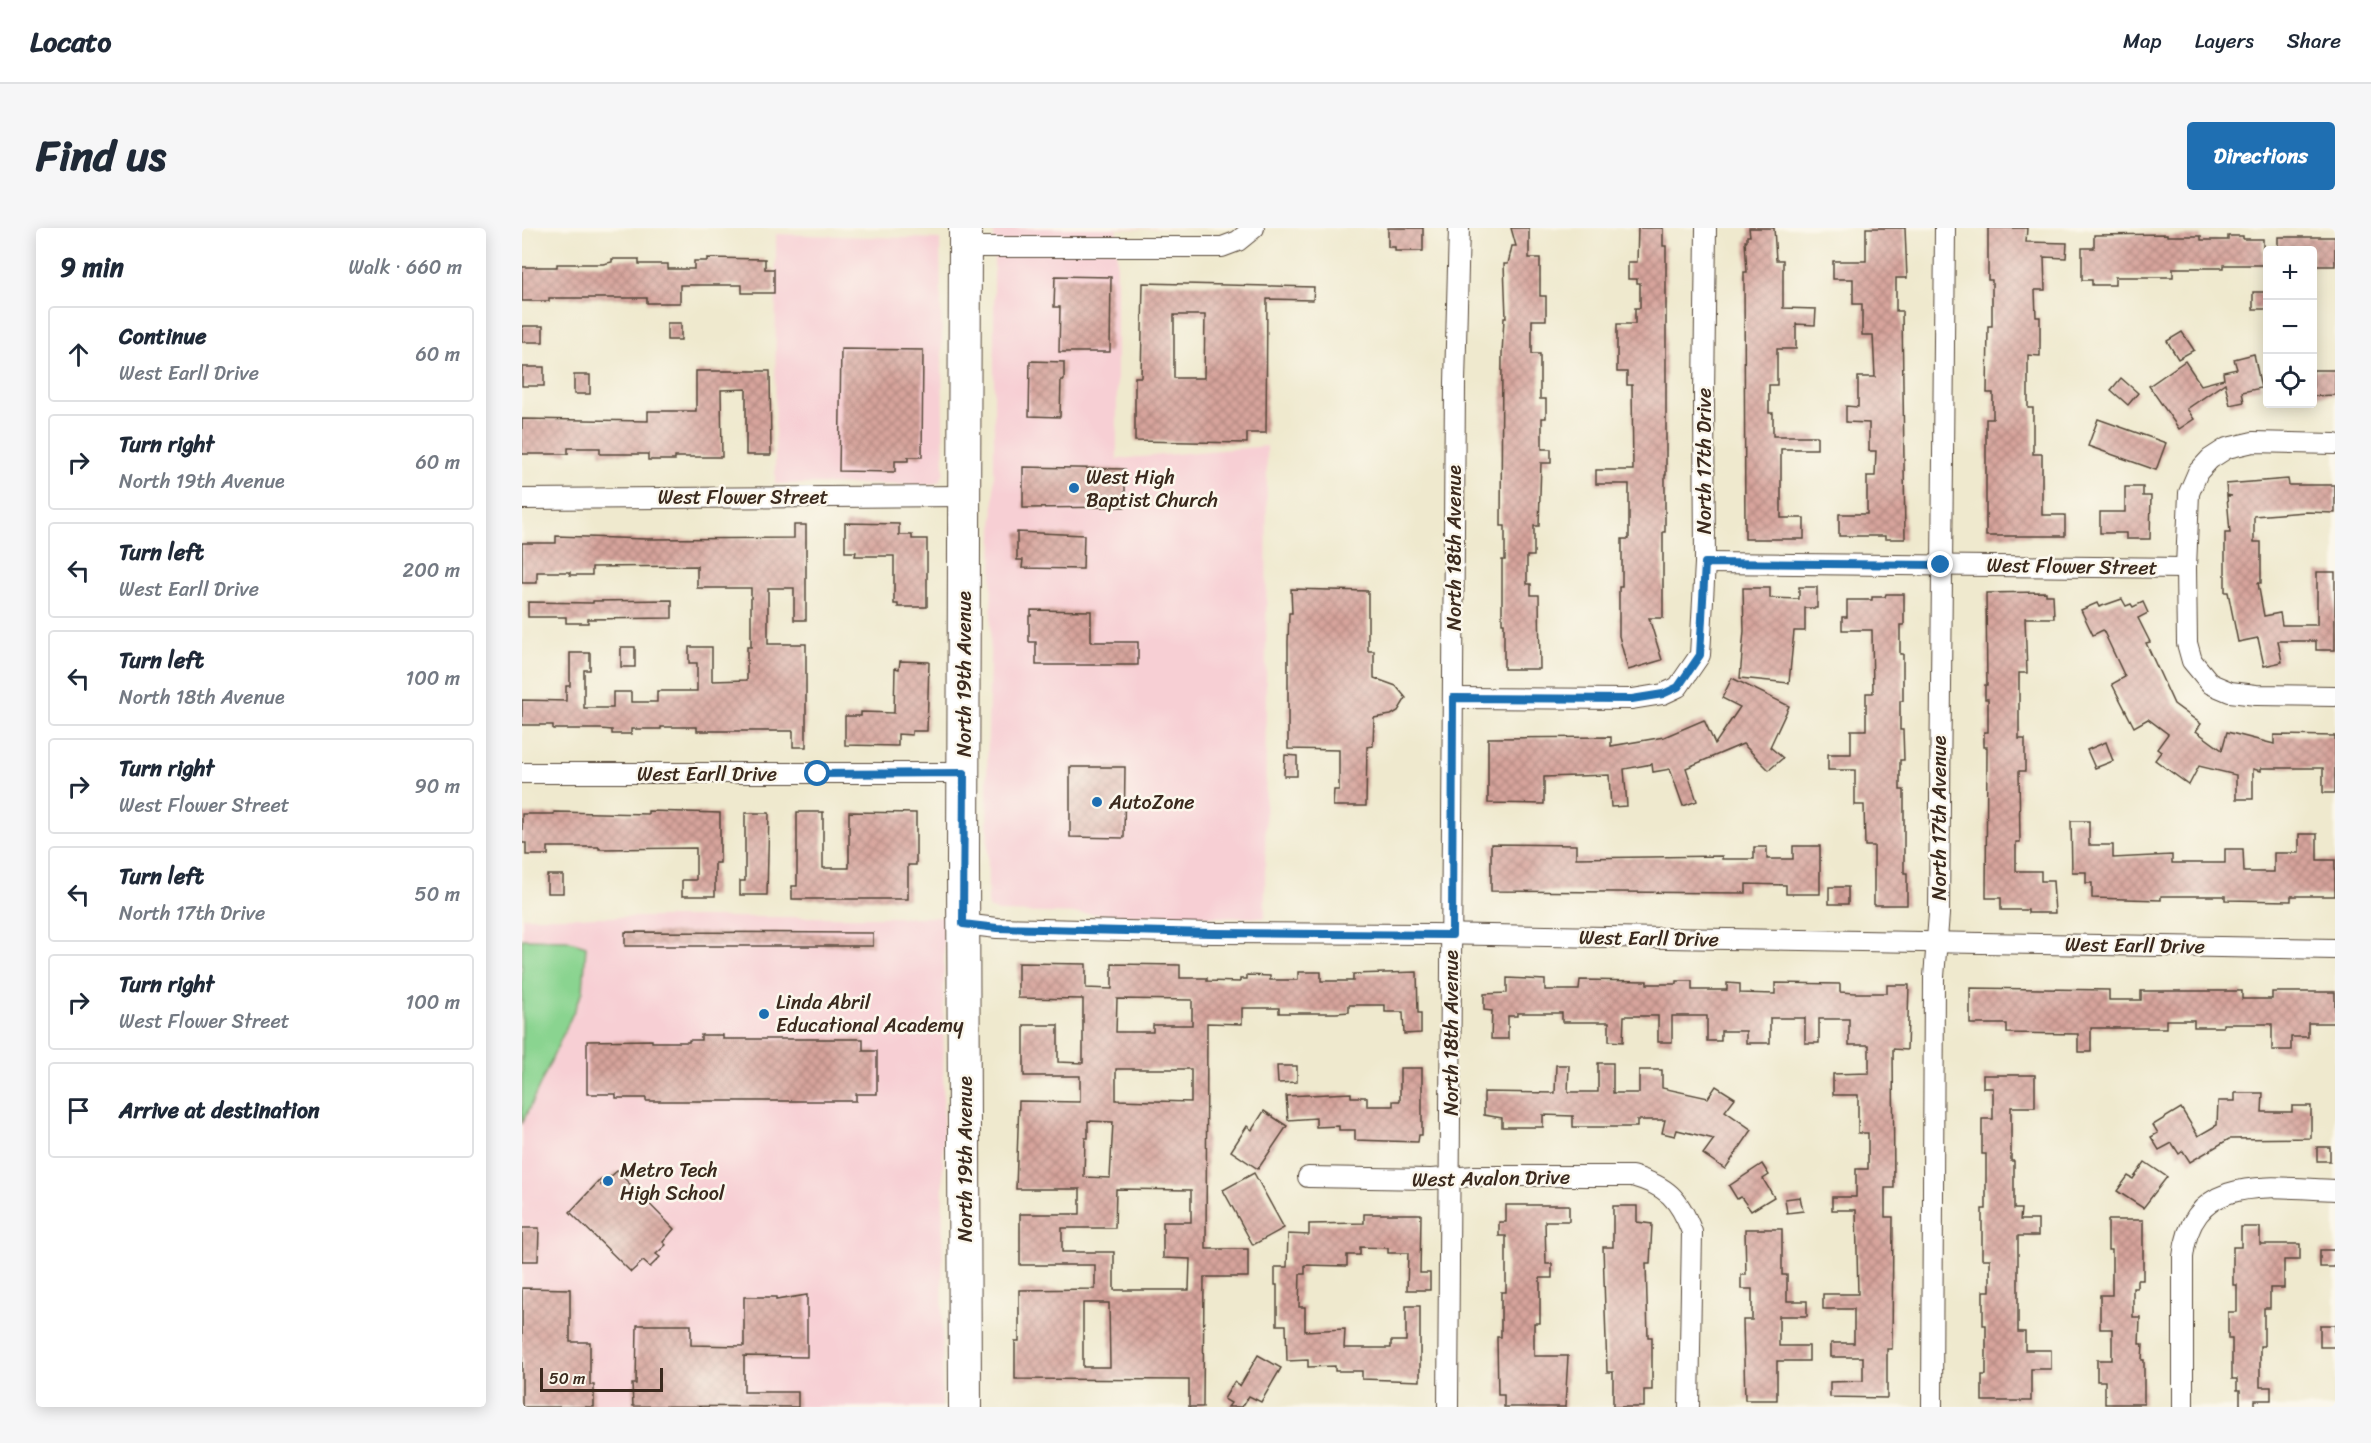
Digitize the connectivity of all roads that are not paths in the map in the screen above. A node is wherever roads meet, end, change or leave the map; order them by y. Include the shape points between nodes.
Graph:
1 (1254, 228) edge
2 (1459, 228) edge
3 (1706, 228) edge
4 (1945, 228) edge
5 (965, 238) edge
6 (2335, 444) edge
7 (964, 496) junction
8 (522, 499) edge
9 (1705, 563) junction
10 (1941, 565) junction
11 (2187, 568) junction
12 (2335, 696) edge
13 (1453, 698) junction
14 (522, 773) edge
15 (964, 773) junction
16 (963, 924) junction
17 (1452, 935) junction
18 (1937, 942) junction
19 (2335, 949) edge
20 (1308, 1178) dead end
21 (1450, 1178) junction
22 (2335, 1190) edge
23 (965, 1407) edge
24 (1448, 1407) edge
25 (1689, 1407) edge
26 (1932, 1407) edge
27 (2183, 1407) edge

1 - 5 street via 1238,241 1222,247
2 - 13 street, North 18th Avenue
3 - 9 street, North 17th Drive
4 - 10 street, North 17th Avenue
5 - 7 main road, North 19th Avenue
6 - 11 street via 2253,442 2227,448 2210,459 2198,472 2189,493
7 - 8 street, West Flower Street
7 - 15 main road, North 19th Avenue
9 - 10 street, West Flower Street
9 - 13 street, North 17th Drive via 1700,655 1678,687 1632,699
10 - 11 street, West Flower Street
10 - 18 street, North 17th Avenue
11 - 12 street via 2187,643 2192,661 2211,684 2230,692 2256,695
13 - 17 street, North 18th Avenue
14 - 15 street, West Earll Drive
15 - 16 main road, North 19th Avenue
16 - 17 street, West Earll Drive via 1212,933
16 - 23 main road, North 19th Avenue
17 - 18 street, West Earll Drive
17 - 21 street, North 18th Avenue
18 - 19 street, West Earll Drive
18 - 26 street, North 17th Avenue
20 - 21 street, West Avalon Drive
21 - 24 street, North 18th Avenue
21 - 25 street, West Avalon Drive via 1632,1176 1653,1182 1670,1193 1692,1232
22 - 27 street via 2237,1189 2209,1202 2190,1225 2185,1239

